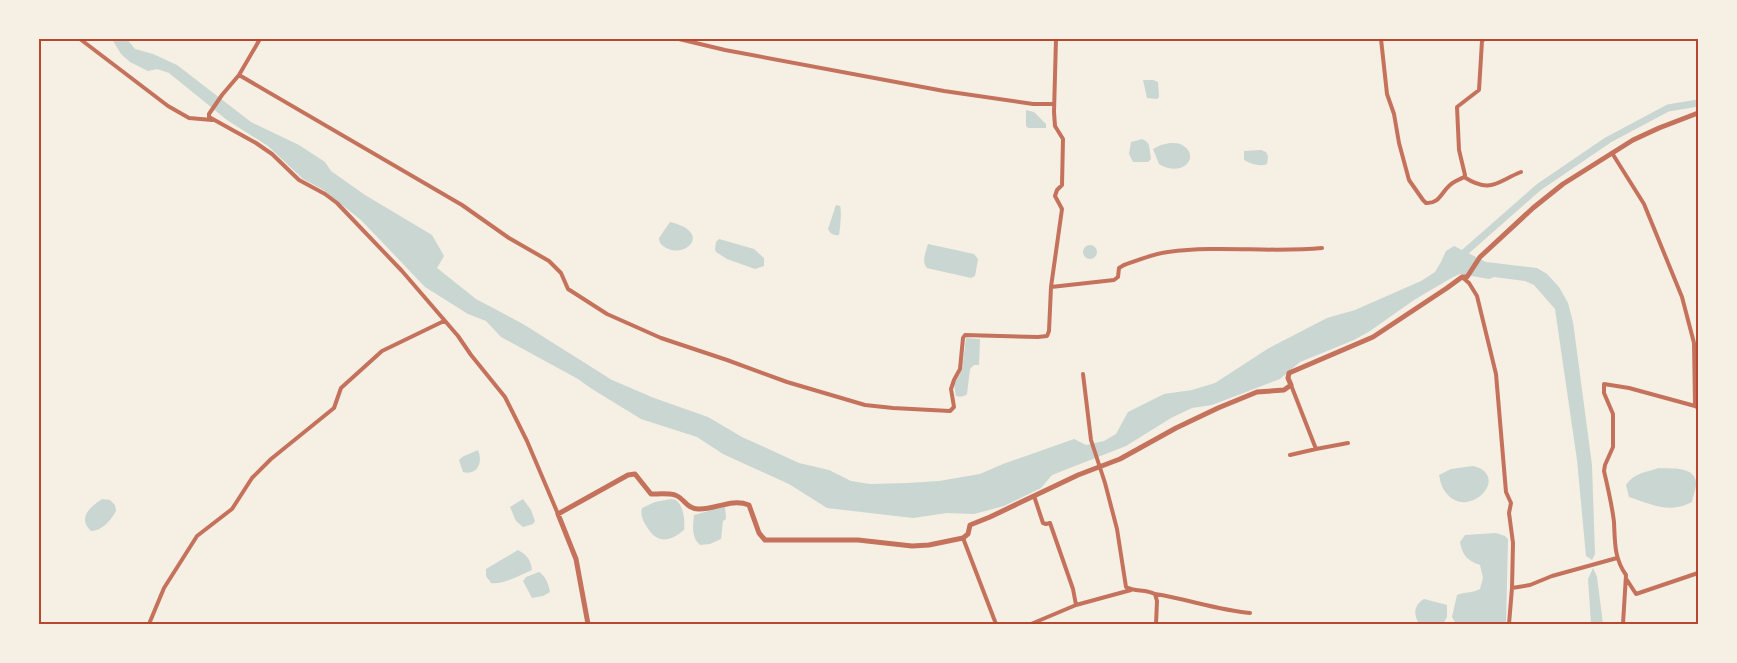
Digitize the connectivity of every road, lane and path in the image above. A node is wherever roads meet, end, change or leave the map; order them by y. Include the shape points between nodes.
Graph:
1 (80, 39) edge
2 (260, 39) edge
3 (680, 39) edge
4 (1056, 39) edge
5 (1381, 39) edge
6 (1484, 39) edge
7 (240, 75) junction
8 (1054, 104) junction
9 (1698, 113) edge
10 (212, 120) junction
11 (1612, 153) junction
12 (1521, 172) dead end
13 (1464, 177) junction
14 (1322, 248) dead end
15 (1464, 277) junction
16 (1051, 287) junction
17 (444, 320) junction
18 (1083, 374) dead end
19 (1291, 385) junction
20 (1697, 408) edge
21 (1348, 443) dead end
22 (1316, 449) junction
23 (1290, 455) dead end
24 (1100, 468) junction
25 (1034, 496) junction
26 (558, 514) junction
27 (963, 538) junction
28 (1617, 558) junction
29 (1698, 573) edge
30 (1626, 580) junction
31 (1512, 588) junction
32 (1131, 590) junction
33 (1155, 594) junction
34 (1076, 605) junction
35 (1250, 613) dead end
36 (1036, 623) edge
37 (149, 624) edge
38 (588, 624) edge
39 (996, 624) edge
40 (1031, 624) edge
41 (1156, 624) edge
42 (1509, 624) edge
43 (1623, 624) edge

1 - 10 street via 168,106 189,118
2 - 7 street
3 - 8 street via 944,91
4 - 8 street
5 - 13 street via 1387,94 1409,180 1423,200 1430,204 1452,183
6 - 13 street via 1480,90 1456,107
7 - 10 street via 208,114
7 - 16 street via 462,205 549,261 561,273 568,289 607,314 661,338 865,405 950,411 954,407 951,389 960,369 965,335 1046,336
8 - 16 street via 1055,126 1063,139 1064,178 1055,196 1062,208
9 - 11 street via 1633,140
10 - 17 street via 256,143 300,180 337,203 402,270
11 - 15 street via 1544,199 1480,257
11 - 20 street via 1644,204 1682,297 1694,343
12 - 13 street via 1488,186
14 - 16 street via 1167,252 1124,264 1114,280
15 - 19 street via 1373,337 1289,372
15 - 31 street via 1477,296 1496,374 1506,492 1511,503
17 - 26 street via 504,397
17 - 37 street via 382,351 341,388 334,408 252,478 232,509 197,536 164,588
18 - 24 street via 1091,440
19 - 22 street
19 - 24 street via 1284,390 1257,392 1218,408
20 - 28 street via 1604,384 1604,393 1613,414 1613,447 1604,472
21 - 22 street
22 - 23 street
24 - 25 street
24 - 32 street via 1117,529 1126,587
25 - 27 street via 970,525 968,534
25 - 34 street via 1043,523 1050,523
26 - 27 street via 628,474 635,474 651,494 677,495 686,505 697,510 730,503 748,505 765,540 858,540 912,546
26 - 38 street via 576,559
27 - 39 street
28 - 30 street
28 - 31 street
29 - 30 street via 1636,594
30 - 43 street
31 - 42 street
32 - 33 street
32 - 34 street
33 - 35 street
33 - 41 street
34 - 36 street
36 - 40 street

